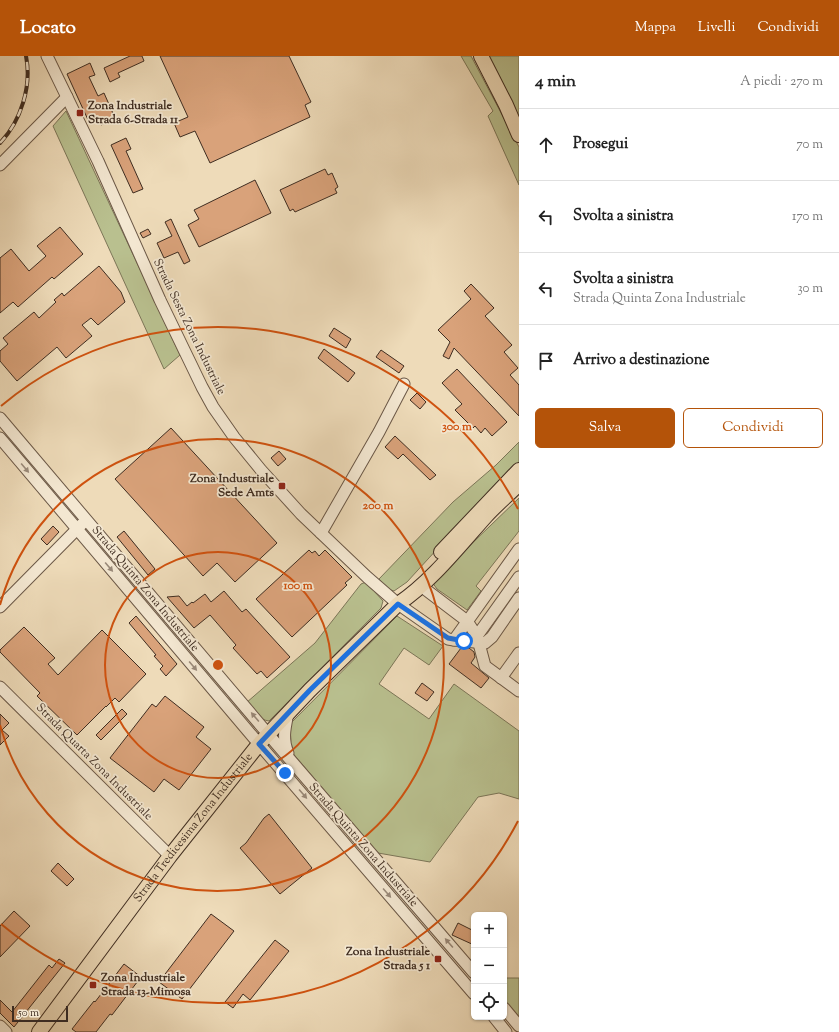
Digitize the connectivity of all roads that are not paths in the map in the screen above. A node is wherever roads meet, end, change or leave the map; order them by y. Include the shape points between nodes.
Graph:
1 (47, 56) edge
2 (481, 56) edge
3 (67, 97) junction
4 (506, 105) junction
5 (519, 124) edge
6 (519, 135) edge
7 (0, 165) edge
8 (404, 384) dead end
9 (0, 418) edge
10 (0, 438) edge
11 (519, 470) edge
12 (54, 480) junction
13 (519, 484) edge
14 (44, 489) junction
15 (519, 493) edge
16 (87, 519) junction
17 (77, 529) junction
18 (321, 533) junction
19 (469, 537) junction
20 (519, 549) edge
21 (519, 577) edge
22 (421, 586) junction
23 (519, 598) edge
24 (398, 604) junction
25 (0, 607) edge
26 (467, 621) junction
27 (477, 639) junction
28 (454, 640) junction
29 (519, 653) edge
30 (501, 678) junction
31 (0, 687) edge
32 (519, 691) edge
33 (288, 713) junction
34 (263, 739) junction
35 (290, 757) junction
36 (170, 856) junction
37 (471, 969) edge
38 (471, 990) edge
39 (507, 1012) edge
40 (496, 1020) edge
41 (0, 1026) edge
42 (519, 1026) edge
43 (6, 1032) edge
44 (39, 1032) edge
45 (506, 1032) edge

1 - 3 street, Strada Sesta Zona Industriale
2 - 4 main road
3 - 7 street
3 - 18 street, Strada Sesta Zona Industriale via 160,300 210,400 234,437 261,470
4 - 5 main road
4 - 6 main road
8 - 18 street
9 - 12 street, Strada Quinta Zona Industriale
10 -> 14 street, Strada Quinta Zona Industriale
11 - 24 main road via 404,592
12 - 14 street
12 - 16 street, Strada Quinta Zona Industriale
13 - 19 main road
14 - 17 street, Strada Quinta Zona Industriale
15 - 19 street
16 - 17 street
34 -> 16 street, Strada Quinta Zona Industriale
17 - 25 street
17 -> 34 street, Strada Quinta Zona Industriale
18 - 24 street, Strada Sesta Zona Industriale
19 - 22 main road
20 - 26 street
21 - 27 street
22 - 24 main road
22 - 26 street
23 - 27 street via 492,637 484,643
24 - 28 street, Strada Sesta Zona Industriale
24 - 33 main road, Strada Tredicesima Zona Industriale
26 - 27 street
26 - 28 street
27 - 28 street
27 - 30 street via 485,666
29 - 30 street
30 - 32 street
31 - 36 street, Strada Quarta Zona Industriale
33 - 34 main road, Strada Tredicesima Zona Industriale
33 - 35 street via 284,741
34 - 35 street, Strada Quinta Zona Industriale
34 - 36 main road, Strada Tredicesima Zona Industriale
34 -> 38 street, Strada Quinta Zona Industriale
37 -> 35 street, Strada Quinta Zona Industriale
36 - 44 main road, Strada Tredicesima Zona Industriale
39 - 42 street
40 - 45 street
41 - 43 street

